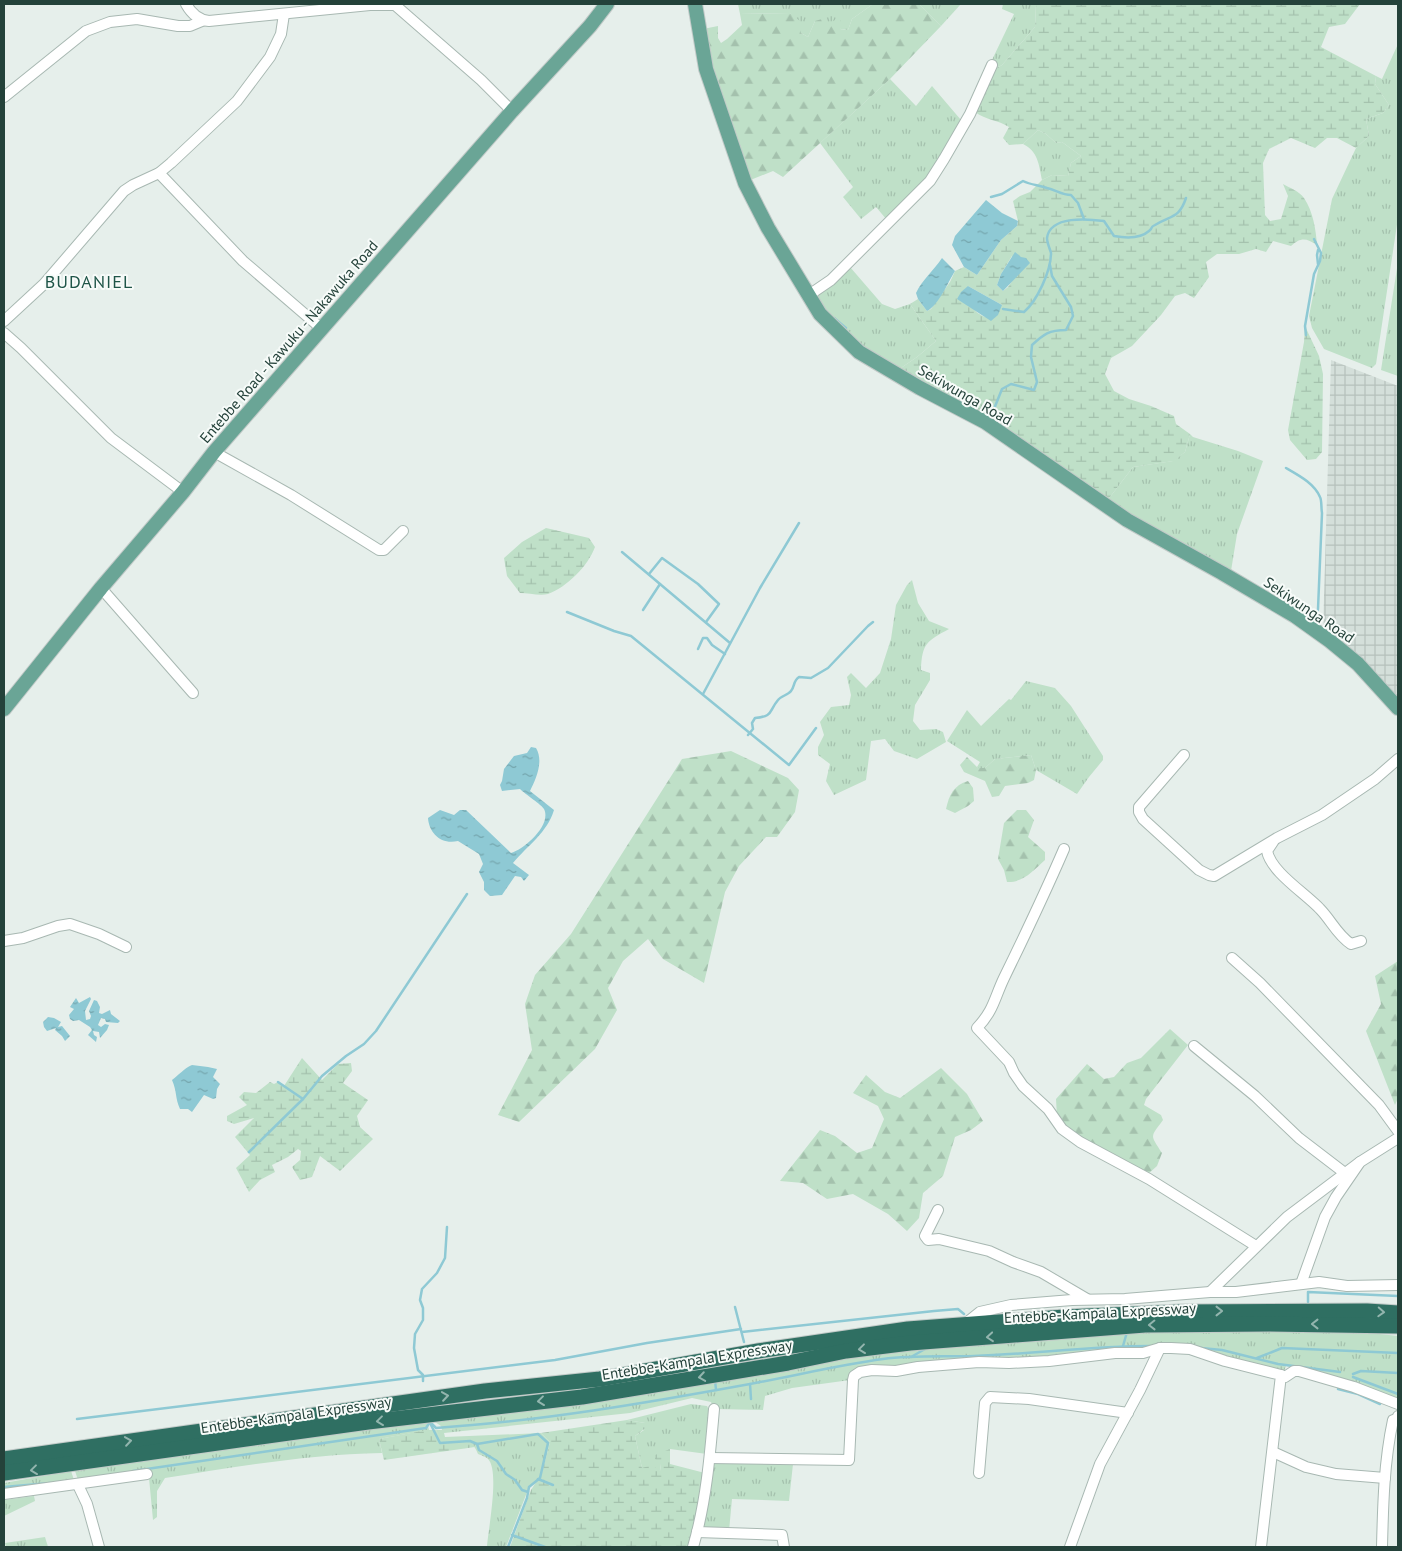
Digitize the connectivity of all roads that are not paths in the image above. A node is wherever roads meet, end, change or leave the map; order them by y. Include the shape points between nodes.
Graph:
1 (186, 4) edge
2 (607, 4) edge
3 (695, 4) edge
4 (284, 14) junction
5 (202, 21) junction
6 (992, 64) dead end
7 (4, 97) edge
8 (512, 111) junction
9 (159, 173) junction
10 (809, 295) junction
11 (4, 321) edge
12 (322, 329) junction
13 (4, 333) edge
14 (214, 452) junction
15 (184, 492) junction
16 (403, 531) dead end
17 (101, 588) junction
18 (193, 693) dead end
19 (1398, 708) edge
20 (4, 709) edge
21 (1184, 755) dead end
22 (1398, 759) edge
23 (1277, 838) junction
24 (1064, 849) dead end
25 (4, 941) edge
26 (1361, 941) dead end
27 (126, 947) dead end
28 (1232, 958) dead end
29 (1194, 1046) dead end
30 (1398, 1131) edge
31 (1398, 1138) edge
32 (1360, 1162) junction
33 (1346, 1174) junction
34 (938, 1210) dead end
35 (1256, 1246) junction
36 (1301, 1284) junction
37 (1398, 1285) edge
38 (1210, 1292) junction
39 (1088, 1300) junction
40 (1398, 1313) edge
41 (965, 1324) junction
42 (1398, 1326) edge
43 (1160, 1348) junction
44 (1281, 1375) junction
45 (1398, 1404) edge
46 (714, 1409) dead end
47 (1128, 1412) junction
48 (1398, 1416) edge
49 (1273, 1452) junction
50 (710, 1458) junction
51 (4, 1459) edge
52 (979, 1473) dead end
53 (4, 1474) edge
54 (147, 1474) dead end
55 (1385, 1478) junction
56 (78, 1485) junction
57 (4, 1494) edge
58 (697, 1532) junction
59 (1264, 1546) edge
60 (99, 1547) edge
61 (693, 1547) edge
62 (784, 1547) edge
63 (1070, 1547) edge
64 (1382, 1547) edge

1 - 5 street
2 - 8 main road, Entebbe Road - Kawuku - Nakawuka Road
3 - 10 main road, Sekiwunga Road via 706,69 745,183
4 - 5 street
4 - 8 street via 395,4
4 - 9 street via 281,34 270,57 237,101
5 - 7 street via 178,26 137,19 110,22 86,31
6 - 10 street via 966,121 930,181 831,280
8 - 12 main road, Entebbe Road - Kawuku - Nakawuka Road
9 - 11 street via 124,191 44,284
9 - 12 street via 243,261
10 - 19 main road, Sekiwunga Road via 820,314 858,352 985,422 1127,520 1295,616 1351,658
12 - 14 main road, Entebbe Road - Kawuku - Nakawuka Road
13 - 15 street via 112,438
14 - 15 main road, Entebbe Road - Kawuku - Nakawuka Road
14 - 16 street via 291,495 378,550 384,550
15 - 17 main road, Entebbe Road - Kawuku - Nakawuka Road
17 - 18 street
17 - 20 main road, Entebbe Road - Kawuku - Nakawuka Road
21 - 23 street via 1139,807 1139,812 1199,870 1214,876
22 - 23 street via 1322,815
23 - 26 street via 1267,851 1275,867 1320,909 1347,941 1351,944
24 - 35 street via 1000,986 993,1008 977,1028 1009,1062 1023,1086 1048,1109 1062,1129 1149,1178
25 - 27 street via 70,924
28 - 30 street via 1379,1105
29 - 33 street via 1299,1138
31 - 32 street
32 - 33 street
32 - 36 street via 1324,1217
33 - 35 street via 1287,1217
34 - 39 street via 925,1236 928,1240 939,1239 989,1251 1041,1272
35 - 38 street
36 - 37 street
36 - 38 street
38 - 39 street
39 - 41 street via 986,1309
41 -> 40 highway, Entebbe-Kampala Expressway via 1181,1312
51 -> 41 highway, Entebbe-Kampala Expressway via 475,1392 600,1379 881,1332
42 -> 53 highway, Entebbe-Kampala Expressway via 1145,1325 910,1343 846,1351 582,1397 368,1422
43 - 44 street via 1190,1349
43 - 47 street
43 - 50 street via 1143,1353 1049,1361 980,1362 896,1371 863,1371 853,1380 849,1460
44 - 45 street via 1286,1377 1299,1371
44 - 49 street
46 - 50 street
47 - 52 street via 990,1397 985,1403
47 - 63 street via 1100,1464
48 - 55 street via 1393,1420 1386,1451
49 - 55 street via 1336,1474
49 - 59 street
50 - 58 street
54 - 56 street
55 - 64 street
56 - 57 street
56 - 60 street
58 - 61 street
58 - 62 street via 782,1535

